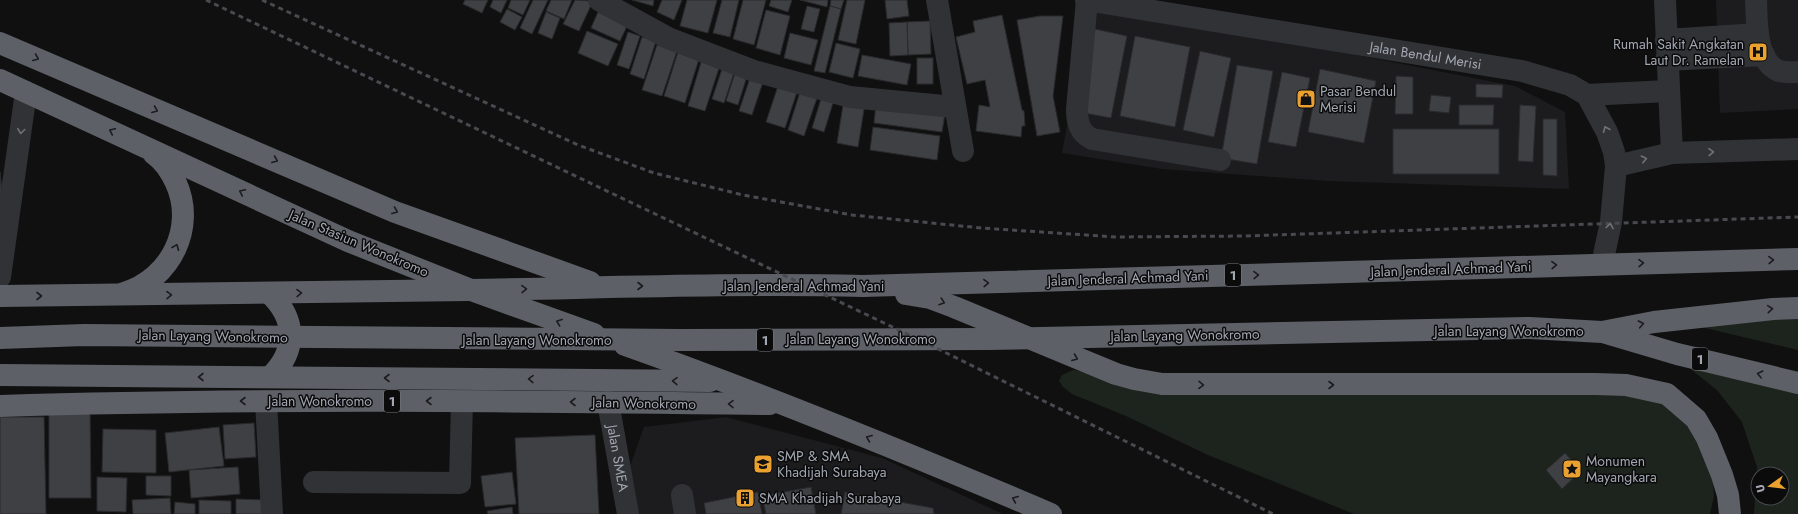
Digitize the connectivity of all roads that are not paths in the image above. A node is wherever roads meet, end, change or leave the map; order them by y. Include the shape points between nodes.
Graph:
1 (599, 0) edge
2 (937, 0) edge
3 (1087, 0) edge
4 (1665, 0) edge
5 (1756, 0) edge
6 (0, 43) edge
7 (1760, 44) junction
8 (1666, 49) junction
9 (1798, 72) edge
10 (0, 80) edge
11 (1668, 91) junction
12 (26, 92) junction
13 (1587, 95) junction
14 (954, 107) junction
15 (142, 145) junction
16 (1798, 150) edge
17 (963, 151) dead end
18 (1672, 153) junction
19 (1220, 160) dead end
20 (1616, 166) junction
21 (1798, 259) edge
22 (1602, 264) junction
23 (0, 277) edge
24 (601, 286) junction
25 (863, 286) junction
26 (471, 290) junction
27 (269, 293) junction
28 (116, 295) junction
29 (0, 296) edge
30 (1798, 308) edge
31 (1602, 332) junction
32 (0, 338) edge
33 (0, 375) edge
34 (270, 377) junction
35 (728, 382) junction
36 (1798, 383) edge
37 (266, 401) junction
38 (462, 401) junction
39 (608, 402) junction
40 (784, 404) junction
41 (0, 406) edge
42 (314, 482) dead end
43 (272, 514) edge
44 (628, 514) edge
45 (1051, 514) edge
46 (1730, 514) edge

1 - 14 street via 668,38 754,71 850,97
2 - 14 street
3 - 13 street, Jalan Bendul Merisi via 1522,71 1570,85
3 - 19 street via 1076,110 1081,131 1092,139
4 - 8 street
5 - 7 street
6 -> 24 highway via 395,212
7 - 8 street
7 - 9 street via 1771,65 1779,71
8 - 11 street
10 - 12 highway, Jalan Stasiun Wonokromo
11 - 13 street
11 - 18 street
15 -> 12 highway, Jalan Stasiun Wonokromo
12 -> 23 street
20 -> 13 street via 1607,132
14 - 17 street
26 -> 15 highway, Jalan Stasiun Wonokromo via 348,241
28 -> 15 highway via 152,280 166,266 177,249 182,230 184,209 171,172 158,156
18 -> 16 street
20 -> 18 street
22 -> 20 street via 1611,222
22 -> 21 highway, Jalan Jenderal Achmad Yani / 1
25 -> 22 highway, Jalan Jenderal Achmad Yani / 1
24 -> 25 highway, Jalan Jenderal Achmad Yani / 1
26 -> 24 highway, 1
25 -> 46 highway via 930,298 1116,374 1162,384 1596,384 1626,385 1667,394 1696,419 1707,438 1728,495
27 -> 26 highway, 1
35 -> 26 highway, Jalan Stasiun Wonokromo
28 -> 27 highway, 1
27 - 34 highway via 285,311 291,334 286,358
29 -> 28 highway, 1
31 -> 30 highway, Jalan Layang Wonokromo / 1 via 1654,322 1773,308
31 - 32 highway, Jalan Layang Wonokromo / 1 via 1530,328 988,339 493,339 84,335
36 -> 31 highway, Jalan Layang Wonokromo / 1 via 1677,354
34 -> 33 highway, Jalan Wonokromo / 1
35 -> 34 highway, Jalan Wonokromo / 1
35 - 40 highway, 1
38 -> 37 highway, Jalan Wonokromo / 1
37 -> 41 highway, Jalan Wonokromo / 1 via 154,401
37 - 43 street
39 -> 38 highway, Jalan Wonokromo / 1
38 - 42 street via 460,484
40 -> 39 highway, Jalan Wonokromo / 1
39 - 44 street, Jalan SMEA
45 -> 40 highway, 1

